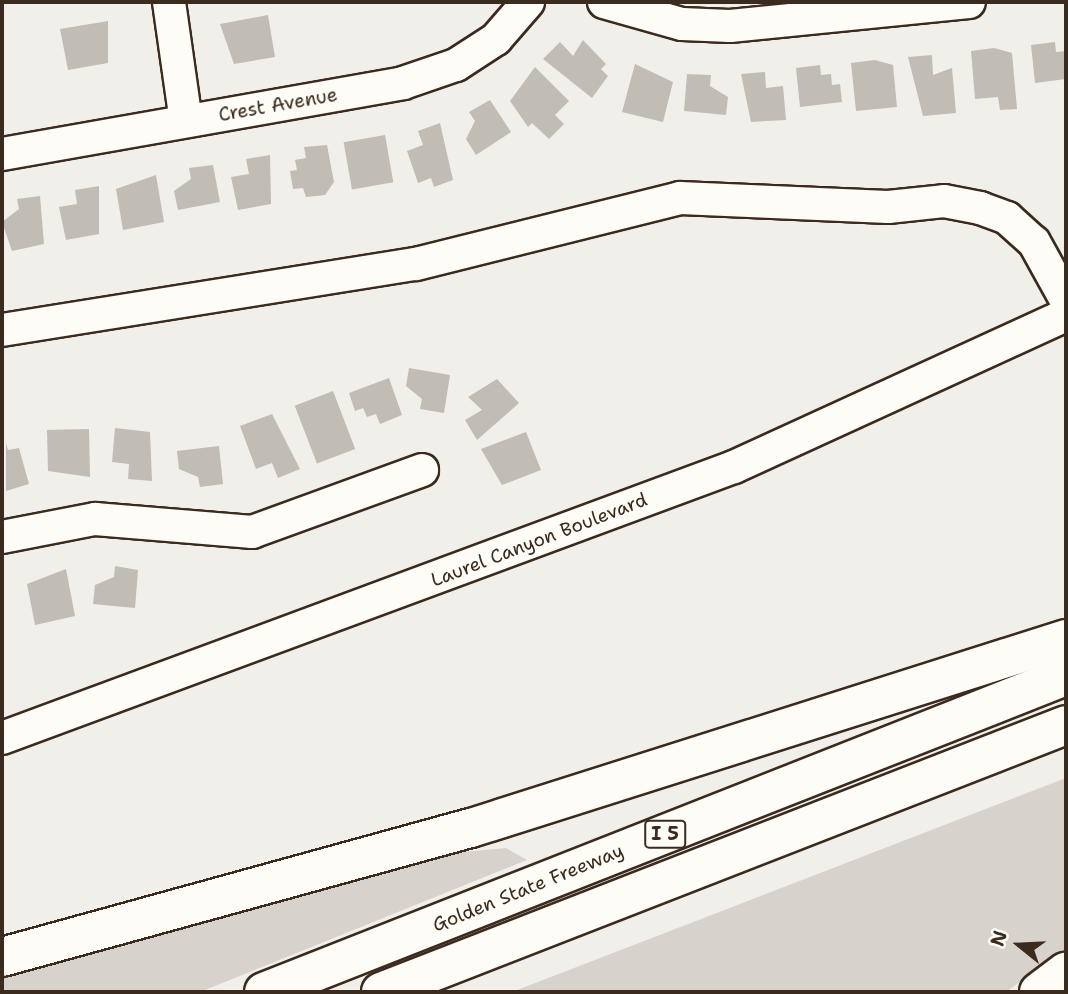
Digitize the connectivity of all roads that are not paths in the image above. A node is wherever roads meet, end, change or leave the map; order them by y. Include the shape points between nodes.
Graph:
1 (169, 2) edge
2 (528, 2) edge
3 (604, 2) edge
4 (969, 2) edge
5 (932, 4) edge
6 (187, 121) junction
7 (2, 154) edge
8 (1066, 300) edge
9 (1066, 315) edge
10 (2, 330) edge
11 (422, 470) dead end
12 (2, 537) edge
13 (1066, 639) edge
14 (1066, 676) edge
15 (1066, 725) edge
16 (2, 738) edge
17 (1066, 747) edge
18 (2, 957) edge
19 (1066, 972) edge
20 (264, 992) edge
21 (381, 992) edge
22 (443, 992) edge
23 (1039, 992) edge

1 - 6 street
2 - 6 street, Crest Avenue via 496,39 456,65 403,83
3 - 5 street via 682,24 730,26
4 - 5 street
6 - 7 street, Crest Avenue
8 - 10 street via 1034,242 1007,218 980,208 944,201 888,207 681,198 416,264
9 - 16 street, Laurel Canyon Boulevard via 734,467
11 - 12 street via 252,532 95,519
13 - 18 highway via 471,828
14 - 20 highway, Golden State Freeway / I 5
15 - 21 highway
17 - 22 highway
19 - 23 highway

